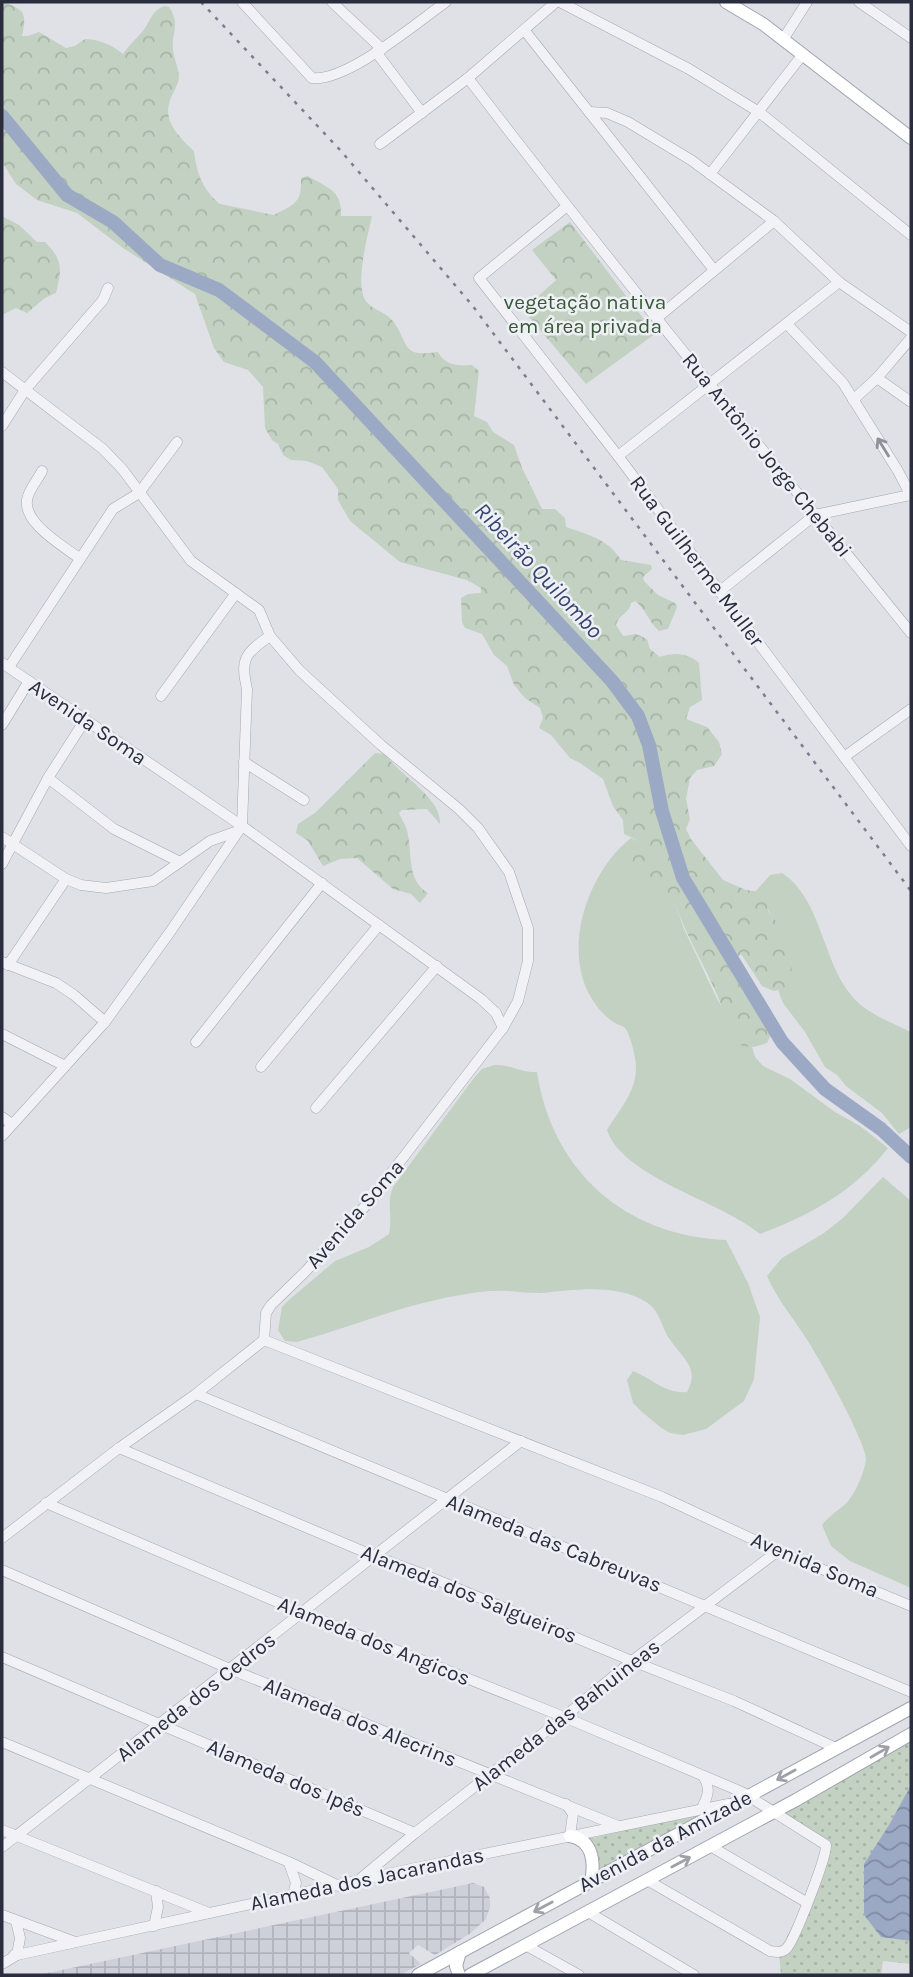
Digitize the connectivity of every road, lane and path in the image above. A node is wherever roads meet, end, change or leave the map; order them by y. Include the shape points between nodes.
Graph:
1 (242, 2) edge
2 (332, 2) edge
3 (446, 2) edge
4 (558, 2) edge
5 (726, 2) edge
6 (807, 2) edge
7 (859, 2) edge
8 (525, 31) junction
9 (783, 38) junction
10 (911, 38) edge
11 (379, 50) junction
12 (803, 54) junction
13 (468, 78) junction
14 (759, 111) junction
15 (589, 112) junction
16 (422, 113) junction
17 (911, 138) edge
18 (380, 144) dead end
19 (710, 174) junction
20 (566, 207) junction
21 (774, 221) junction
22 (911, 235) edge
23 (714, 271) junction
24 (839, 282) junction
25 (107, 288) dead end
26 (657, 318) junction
27 (787, 324) junction
28 (911, 332) edge
29 (911, 338) edge
30 (2, 372) edge
31 (877, 378) junction
32 (712, 384) junction
33 (25, 390) junction
34 (853, 400) junction
35 (911, 402) edge
36 (2, 426) edge
37 (177, 442) dead end
38 (618, 456) junction
39 (42, 471) dead end
40 (139, 493) junction
41 (911, 495) edge
42 (816, 515) junction
43 (79, 558) junction
44 (720, 591) junction
45 (236, 593) junction
46 (911, 633) edge
47 (270, 636) junction
48 (5, 665) edge
49 (29, 681) junction
50 (161, 696) dead end
51 (911, 709) edge
52 (85, 720) junction
53 (2, 724) edge
54 (844, 757) junction
55 (244, 762) junction
56 (48, 778) junction
57 (304, 800) dead end
58 (240, 828) junction
59 (2, 836) edge
60 (14, 845) junction
61 (911, 846) edge
62 (180, 862) junction
63 (2, 864) edge
64 (66, 879) junction
65 (321, 883) junction
66 (379, 925) junction
67 (5, 963) edge
68 (437, 966) junction
69 (105, 1021) junction
70 (503, 1028) junction
71 (2, 1034) edge
72 (196, 1042) dead end
73 (65, 1066) junction
74 (261, 1067) dead end
75 (316, 1108) dead end
76 (2, 1117) edge
77 (12, 1124) junction
78 (2, 1136) edge
79 (264, 1340) junction
80 (196, 1394) junction
81 (521, 1441) junction
82 (119, 1448) junction
83 (448, 1499) junction
84 (46, 1503) junction
85 (2, 1538) edge
86 (778, 1551) junction
87 (374, 1556) junction
88 (2, 1570) edge
89 (706, 1606) junction
90 (911, 1606) edge
91 (303, 1613) junction
92 (2, 1657) edge
93 (632, 1661) junction
94 (230, 1669) junction
95 (911, 1692) edge
96 (911, 1708) edge
97 (564, 1717) junction
98 (162, 1725) junction
99 (911, 1734) edge
100 (818, 1740) junction
101 (2, 1742) edge
102 (836, 1748) junction
103 (821, 1756) junction
104 (492, 1774) junction
105 (703, 1775) junction
106 (90, 1780) junction
107 (749, 1796) junction
108 (736, 1803) junction
109 (566, 1804) junction
110 (702, 1808) junction
111 (773, 1812) junction
112 (618, 1826) junction
113 (2, 1830) edge
114 (415, 1833) junction
115 (17, 1836) junction
116 (570, 1836) junction
117 (710, 1846) junction
118 (2, 1847) edge
119 (289, 1862) junction
120 (648, 1880) junction
121 (591, 1881) junction
122 (357, 1882) junction
123 (339, 1886) junction
124 (156, 1891) junction
125 (293, 1895) junction
126 (806, 1902) junction
127 (209, 1913) junction
128 (588, 1913) junction
129 (2, 1915) edge
130 (16, 1921) junction
131 (154, 1926) junction
132 (76, 1942) junction
133 (527, 1946) junction
134 (460, 1952) junction
135 (17, 1955) junction
136 (2, 1957) edge
137 (2, 1964) edge
138 (435, 1972) edge
139 (475, 1974) edge
140 (418, 1975) edge
141 (459, 1975) edge
142 (579, 1975) edge
143 (694, 1975) edge

1 - 11 street via 312,78 332,77
2 - 11 street
3 - 11 street
4 - 8 street
4 - 14 street via 689,69
5 - 9 main road
6 - 9 street
7 - 10 street
8 - 13 street
8 - 15 street
9 - 12 main road
11 - 16 street
12 - 14 street
12 - 17 main road
13 - 16 street
13 - 20 street, Rua Antônio Jorge Chebabi
14 - 19 street
14 - 22 street
15 - 19 street via 607,113 628,122
15 - 23 street
16 - 18 street
19 - 21 street
20 - 26 street, Rua Antônio Jorge Chebabi
20 - 38 street, Rua Guilherme Muller via 479,278
21 - 23 street
21 - 24 street
23 - 26 street
24 - 27 street
24 - 28 street
25 - 33 street via 103,300
26 - 32 street, Rua Antônio Jorge Chebabi
27 - 32 street
27 - 34 street via 833,371
29 - 31 street
30 - 33 street
31 - 34 street
31 - 35 street
32 - 38 street
32 - 42 street, Rua Antônio Jorge Chebabi
33 - 36 street
33 - 40 street via 103,449
41 -> 34 street
37 - 40 street
38 - 44 street, Rua Guilherme Muller
39 - 43 street via 27,497 29,517
40 - 43 street via 113,509
40 - 45 street via 191,561
41 - 42 street
42 - 44 street
42 - 46 street, Rua Antônio Jorge Chebabi
43 - 48 street
44 - 54 street, Rua Guilherme Muller
45 - 47 street via 259,610
45 - 50 street
47 - 55 street via 251,649 242,669 247,689
47 - 70 street via 300,671 459,809 509,872 529,943 518,1001
48 - 49 street, Avenida Soma
49 - 52 street, Avenida Soma
49 - 53 street
51 - 54 street
52 - 56 street
52 - 58 street, Avenida Soma
54 - 61 street, Rua Guilherme Muller
55 - 57 street
55 - 58 street
56 - 60 street
56 - 62 street via 114,829
58 - 62 street
58 - 65 street, Avenida Soma
58 - 69 street
59 - 60 street
60 - 63 street
60 - 64 street
62 - 64 street via 153,881 121,887 92,887
64 - 67 street
65 - 66 street, Avenida Soma
65 - 72 street
66 - 68 street, Avenida Soma
66 - 74 street
67 - 69 street via 56,983
68 - 70 street, Avenida Soma via 496,1013
68 - 75 street
69 - 73 street
70 - 79 street, Avenida Soma via 368,1203 271,1305
71 - 73 street
73 - 77 street
76 - 77 street
77 - 78 street
79 - 80 street
79 - 81 street, Avenida Soma
80 - 82 street
80 - 83 street, Alameda das Cabreuvas
81 - 83 street, Alameda dos Cedros
81 - 86 street, Avenida Soma via 662,1497
82 - 84 street
82 - 87 street, Alameda dos Salgueiros
83 - 87 street, Alameda dos Cedros
83 - 89 street, Alameda das Cabreuvas
84 - 85 street
84 - 91 street, Alameda dos Angicos
86 - 89 street, Alameda das Bahuineas
86 - 90 street, Avenida Soma
87 - 91 street, Alameda dos Cedros
87 - 93 street, Alameda dos Salgueiros
88 - 94 street, Alameda dos Alecrins
89 - 93 street, Alameda das Bahuineas
89 - 95 street, Alameda das Cabreuvas
91 - 94 street, Alameda dos Cedros
91 - 97 street, Alameda dos Angicos
92 - 98 street, Alameda dos Ipês
93 - 97 street, Alameda das Bahuineas
93 - 100 street, Alameda dos Salgueiros
94 - 98 street, Alameda dos Cedros
94 - 104 street, Alameda dos Alecrins
96 - 102 main road, Avenida da Amizade
97 - 104 street, Alameda das Bahuineas
97 - 105 street, Alameda dos Angicos
98 - 106 street, Alameda dos Cedros
98 - 114 street, Alameda dos Ipês
111 -> 99 main road, Avenida da Amizade
100 - 102 street, Alameda dos Salgueiros
100 - 103 street
101 - 106 street
102 - 103 main road, Avenida da Amizade
103 -> 107 main road, Avenida da Amizade
104 - 109 street, Alameda dos Alecrins
104 - 114 street, Alameda das Bahuineas
105 - 107 street, Alameda dos Angicos
105 - 110 street via 709,1794
106 - 115 street, Alameda dos Cedros
106 - 119 street
107 - 108 main road, Avenida da Amizade
107 - 111 street, Alameda dos Angicos
108 - 110 street, Alameda dos Jacarandas
108 - 121 main road, Avenida da Amizade
109 - 112 street, Alameda dos Alecrins
109 - 116 street via 573,1814
110 - 112 street, Alameda dos Jacarandas
111 - 117 main road, Avenida da Amizade
111 - 126 street, Alameda dos Angicos via 826,1845 825,1860
112 - 116 street, Alameda dos Jacarandas
113 - 115 street
114 - 122 street, Alameda das Bahuineas
115 - 118 street, Alameda dos Cedros
115 - 124 street
116 - 121 main road via 589,1847
116 - 122 street, Alameda dos Jacarandas
120 -> 117 main road, Avenida da Amizade
117 - 126 street
119 - 123 street
119 - 125 street via 296,1883
120 - 126 street via 770,1951 786,1949
120 - 128 main road, Avenida da Amizade
121 -> 134 main road, Avenida da Amizade
122 - 123 street, Alameda dos Jacarandas
123 - 125 street, Alameda dos Jacarandas
124 - 127 street
124 - 131 street
125 - 127 street, Alameda dos Jacarandas
127 - 131 street, Alameda dos Jacarandas
128 - 133 main road, Avenida da Amizade
128 - 143 street
129 - 130 street
130 - 132 street
130 - 135 street
131 - 132 street, Alameda dos Jacarandas
132 - 135 street, Alameda dos Jacarandas
133 - 139 main road, Avenida da Amizade
133 - 142 street
134 - 138 main road, Avenida da Amizade
134 - 141 main road
135 - 136 street
135 - 137 street, Alameda dos Jacarandas
138 - 140 main road, Avenida da Amizade

